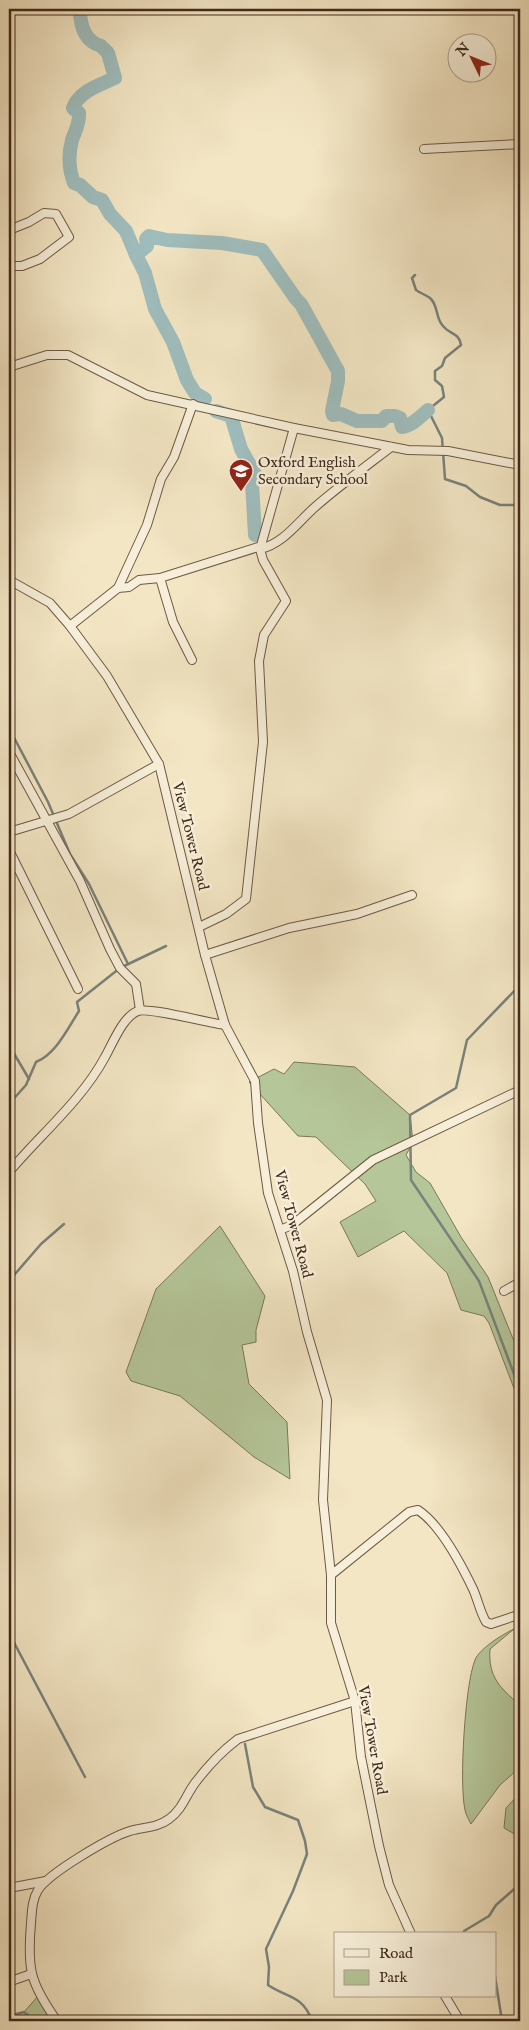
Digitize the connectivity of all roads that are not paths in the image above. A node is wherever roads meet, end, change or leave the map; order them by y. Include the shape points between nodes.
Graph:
1 (520, 144) edge
2 (424, 149) dead end
3 (9, 230) edge
4 (9, 266) edge
5 (9, 367) edge
6 (193, 404) junction
7 (294, 428) junction
8 (391, 447) junction
9 (520, 465) edge
10 (260, 549) junction
11 (160, 578) junction
12 (9, 580) edge
13 (118, 588) junction
14 (70, 626) junction
15 (192, 660) dead end
16 (9, 752) edge
17 (159, 764) junction
18 (49, 821) junction
19 (9, 832) edge
20 (9, 850) edge
21 (412, 895) dead end
22 (199, 927) junction
23 (205, 955) junction
24 (78, 989) dead end
25 (140, 1010) junction
26 (225, 1024) junction
27 (520, 1090) edge
28 (9, 1172) edge
29 (280, 1230) junction
30 (520, 1282) edge
31 (504, 1291) dead end
32 (331, 1575) junction
33 (520, 1617) edge
34 (354, 1701) junction
35 (48, 1880) junction
36 (9, 1888) edge
37 (410, 1932) edge
38 (31, 1974) junction
39 (9, 1979) edge
40 (446, 1998) edge
41 (57, 2021) edge
42 (460, 2021) edge

1 - 2 street
3 - 4 street via 44,213 56,214 69,237 40,258 22,266
5 - 6 street via 47,354 68,355 147,395
6 - 7 street
6 - 13 street via 174,456 161,479 147,525
7 - 8 street
7 - 10 street
8 - 9 street via 448,451
8 - 10 street via 272,546
10 - 11 street
10 - 22 street via 286,601 264,635 259,661 263,742 246,899 226,914
11 - 13 street via 139,580 129,587
11 - 15 street via 173,622
12 - 14 street, View Tower Road via 50,603
13 - 14 street
14 - 17 street, View Tower Road via 107,676
16 - 18 street
17 - 18 street via 70,814
17 - 22 street, View Tower Road
18 - 19 street
18 - 25 street via 120,968 136,984
20 - 24 street
21 - 23 street via 357,914 289,928
22 - 23 street, View Tower Road
23 - 26 street, View Tower Road
25 - 26 street
25 - 28 street via 121,1029 105,1058 77,1095
26 - 29 street, View Tower Road via 255,1081 268,1193
27 - 29 street via 373,1160 292,1225
29 - 32 street, View Tower Road via 327,1400 323,1500
30 - 31 street
32 - 33 street via 409,1512 418,1510 440,1532 473,1589 486,1622 491,1624
32 - 34 street, View Tower Road via 332,1623
34 - 35 street via 238,1740 226,1748 195,1783 182,1806 169,1820 130,1831 90,1851
34 - 37 street, View Tower Road via 361,1758 379,1846 389,1885
35 - 36 street
35 - 38 street via 33,1899 29,1950
38 - 39 street
38 - 41 street via 39,1995
40 - 42 street

